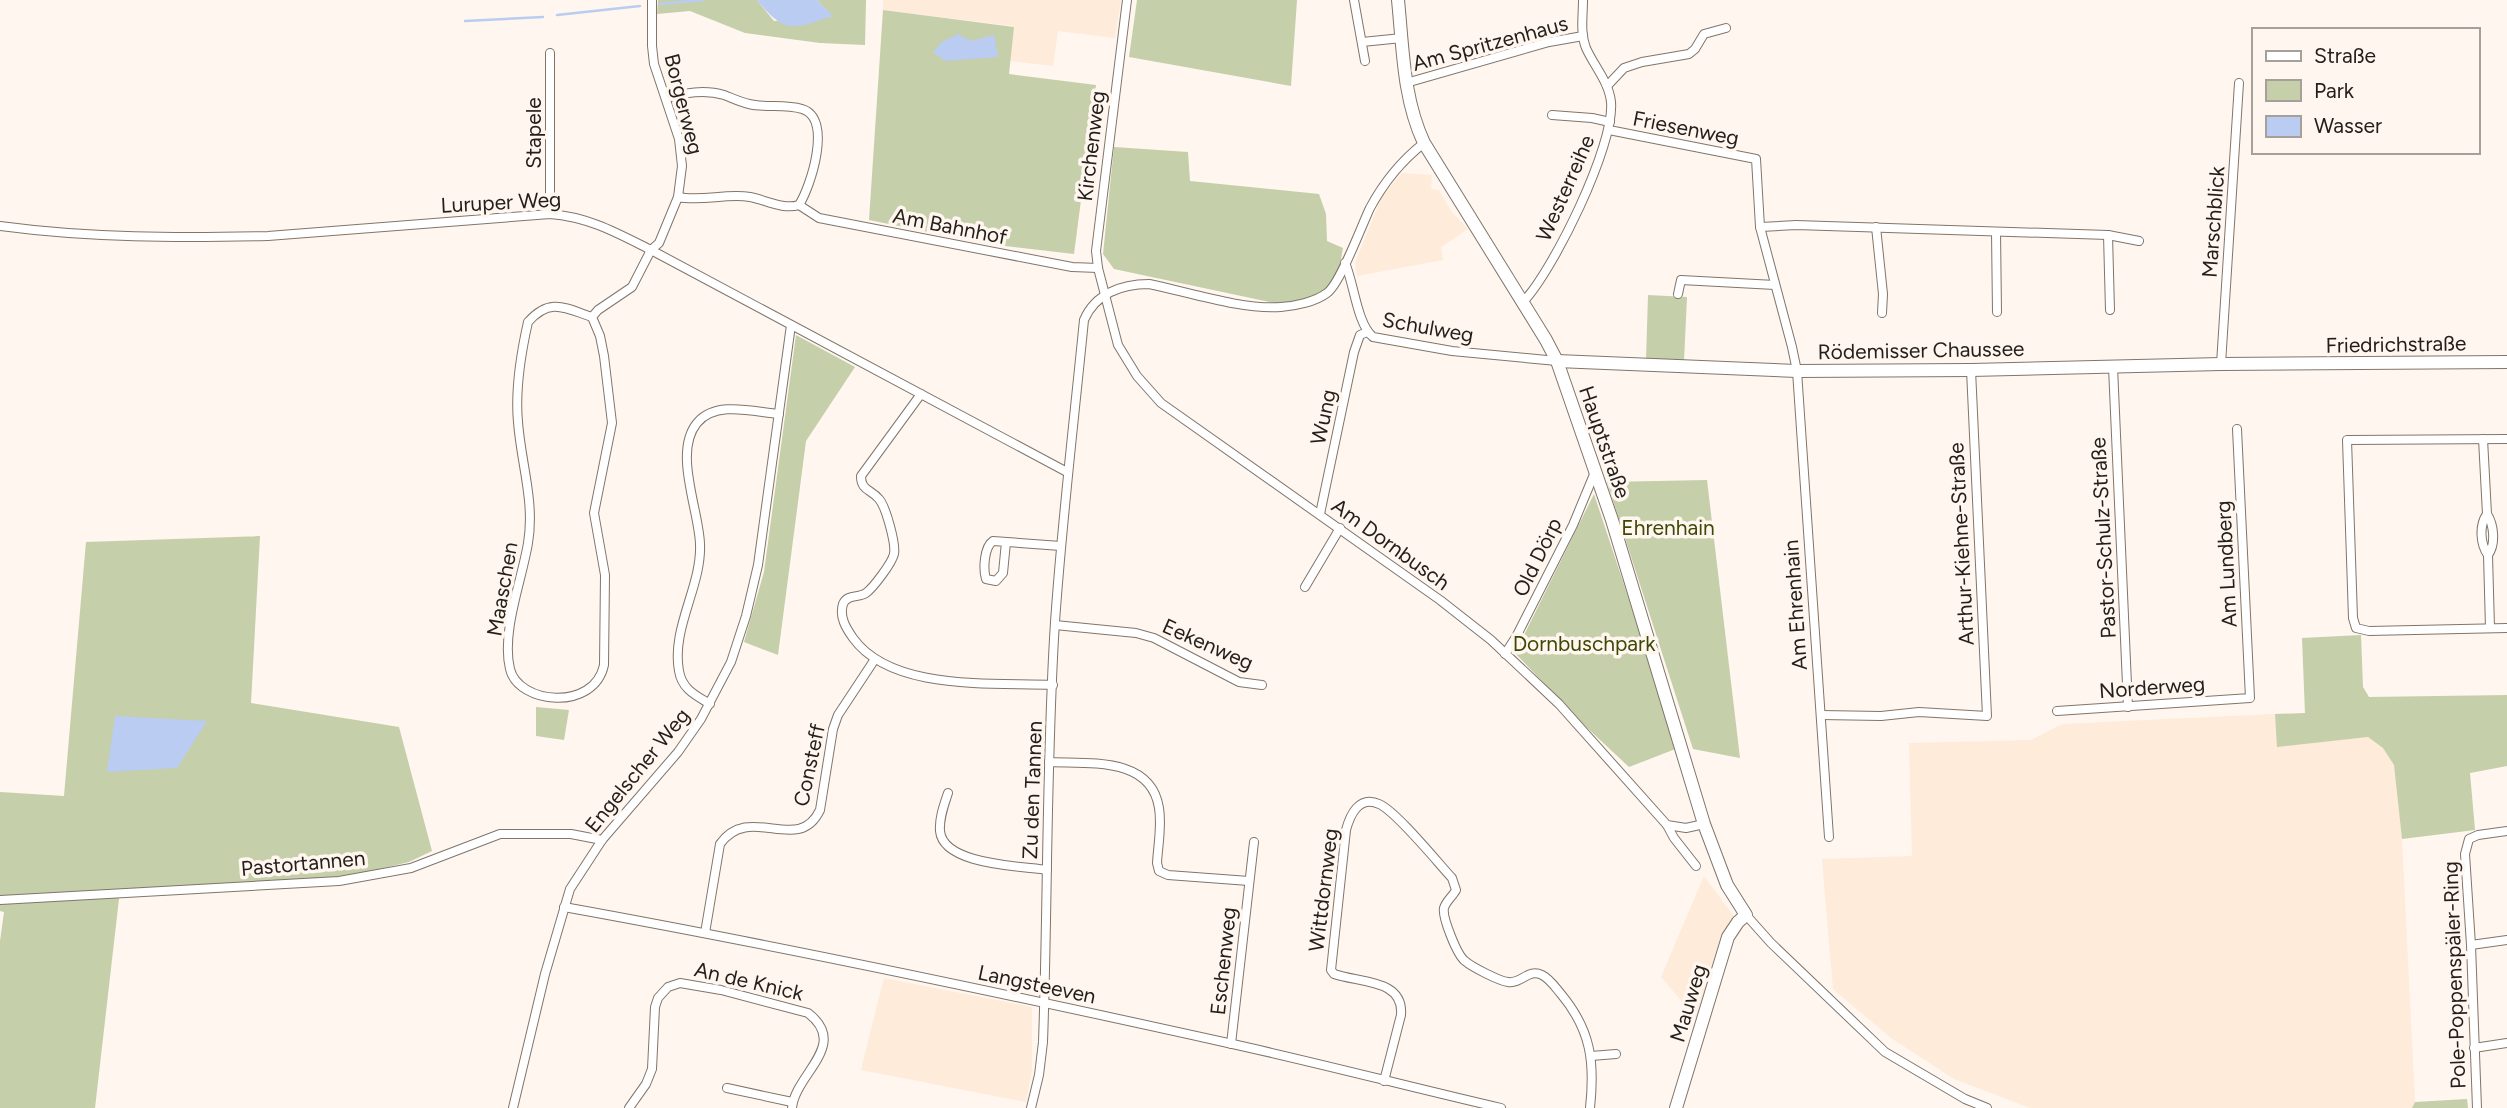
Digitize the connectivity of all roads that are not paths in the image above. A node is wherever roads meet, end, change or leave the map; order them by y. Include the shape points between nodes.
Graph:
1 (652, 0) edge
2 (1127, 0) edge
3 (1354, 0) edge
4 (1398, 0) edge
5 (1583, 0) edge
6 (1726, 28) dead end
7 (1583, 36) junction
8 (1402, 38) junction
9 (1362, 42) junction
10 (550, 53) dead end
11 (1365, 61) dead end
12 (1406, 83) junction
13 (2239, 83) dead end
14 (1607, 86) junction
15 (666, 98) junction
16 (1552, 115) dead end
17 (1609, 126) junction
18 (1424, 143) junction
19 (1756, 159) joint
20 (678, 197) junction
21 (799, 205) junction
22 (550, 214) junction
23 (0, 226) edge
24 (1760, 227) junction
25 (1876, 227) junction
26 (1996, 232) junction
27 (2108, 235) junction
28 (2139, 241) dead end
29 (651, 250) junction
30 (1345, 263) junction
31 (1098, 268) junction
32 (1776, 285) junction
33 (1678, 294) dead end
34 (1104, 296) junction
35 (1523, 302) junction
36 (2110, 310) dead end
37 (1997, 312) dead end
38 (1882, 313) dead end
39 (592, 317) junction
40 (791, 324) junction
41 (1367, 332) junction
42 (1557, 361) junction
43 (2507, 362) edge
44 (2221, 364) junction
45 (2286, 364) joint
46 (2113, 367) junction
47 (1971, 370) junction
48 (1797, 371) junction
49 (921, 394) junction
50 (779, 414) junction
51 (2237, 429) dead end
52 (2483, 439) junction
53 (2507, 439) edge
54 (1067, 472) junction
55 (1595, 472) junction
56 (1320, 514) junction
57 (1340, 528) junction
58 (1006, 542) junction
59 (1061, 545) junction
60 (1305, 587) dead end
61 (1055, 625) junction
62 (2490, 628) junction
63 (2507, 628) edge
64 (1505, 654) junction
65 (875, 659) junction
66 (1054, 685) junction
67 (1262, 685) dead end
68 (2250, 698) joint
69 (710, 704) junction
70 (2127, 707) junction
71 (2057, 711) dead end
72 (1821, 715) junction
73 (1049, 762) junction
74 (948, 793) dead end
75 (1704, 824) junction
76 (1667, 825) junction
77 (2507, 831) edge
78 (1829, 837) dead end
79 (602, 840) junction
80 (1254, 842) dead end
81 (1696, 866) dead end
82 (1047, 870) junction
83 (1249, 881) junction
84 (0, 900) edge
85 (564, 907) junction
86 (1746, 915) junction
87 (705, 933) junction
88 (2507, 940) edge
89 (2472, 945) junction
90 (1045, 1003) junction
91 (2507, 1043) edge
92 (1231, 1044) junction
93 (2474, 1048) junction
94 (1616, 1054) dead end
95 (1591, 1056) junction
96 (1384, 1081) junction
97 (727, 1088) dead end
98 (792, 1105) edge
99 (513, 1108) edge
100 (629, 1108) edge
101 (1031, 1108) edge
102 (1501, 1108) edge
103 (1590, 1108) edge
104 (1676, 1108) edge
105 (1987, 1108) edge
106 (2477, 1108) edge

1 - 15 street, Borgerweg via 653,55
2 - 31 street, Kirchenweg
3 - 9 street
4 - 8 street, Hauptstraße
5 - 7 street, Westerreihe
6 - 14 street via 1704,34 1689,54 1624,68
7 - 12 street, Am Spritzenhaus
7 - 14 street, Westerreihe
8 - 9 street
8 - 12 street, Hauptstraße
9 - 11 street
10 - 22 street, Stapele
12 - 18 street, Hauptstraße
13 - 44 street, Marschblick
14 - 17 street, Westerreihe
15 - 20 street, Borgerweg via 679,139
15 - 21 street via 703,92 812,113 818,123 818,143
16 - 17 street, Friesenweg via 1592,118
17 - 19 street, Friesenweg
17 - 35 street, Westerreihe via 1586,191 1559,247
18 - 30 street via 1403,160 1371,206
18 - 35 street, Hauptstraße
19 - 24 street, Am Ehrenhain
20 - 21 street, Am Bahnhof via 749,197 783,206
20 - 29 street, Borgerweg via 659,243
21 - 31 street, Am Bahnhof via 819,218 1072,267
22 - 23 street, Luruper Weg via 268,236 123,235
22 - 29 street, Luruper Weg via 592,221
24 - 25 street
24 - 32 street, Am Ehrenhain
25 - 26 street
25 - 38 street
26 - 27 street
26 - 37 street
27 - 28 street
27 - 36 street
29 - 39 street via 632,287
29 - 40 street, Luruper Weg
30 - 34 street via 1337,283 1326,294 1280,307 1149,284
30 - 41 street, Schulweg
31 - 34 street, Kirchenweg
32 - 33 street via 1681,280
32 - 48 street, Am Ehrenhain
34 - 54 street via 1090,306 1084,320
34 - 56 street, Am Dornbusch via 1118,345 1161,403
35 - 42 street, Hauptstraße
39 - 39 street, Maaschen via 604,356 612,423 594,513 605,575 604,666 593,688 582,695 550,697 529,691 510,672 510,617 529,530 527,472 517,404 528,321 547,307 561,306
40 - 49 street, Luruper Weg
40 - 50 street, Engelscher Weg
41 - 42 street, Schulweg via 1373,337 1452,351
41 - 56 street, Wung via 1360,335 1354,352
42 - 48 street, Rödemisser Chaussee
42 - 55 street, Hauptstraße
43 - 45 street, Friedrichstraße
44 - 45 street, Rödemisser Chaussee
44 - 46 street, Rödemisser Chaussee
46 - 47 street, Rödemisser Chaussee
46 - 70 street, Pastor-Schulz-Straße
47 - 48 street, Rödemisser Chaussee
47 - 72 street, Arthur-Kiehne-Straße via 1987,716 1919,712
48 - 72 street, Am Ehrenhain
49 - 54 street, Luruper Weg
49 - 65 street via 861,476 865,490 883,504 894,555 867,592 847,598 842,616 858,645
50 - 69 street, Engelscher Weg via 758,565 746,616 731,662
50 - 69 street via 712,411 691,436 689,481 700,545 678,669 683,685
51 - 68 street, Am Lundberg
52 - 53 street
52 - 62 street via 2487,514 2481,522 2488,555
52 - 62 street via 2347,440 2353,618 2356,628 2369,631
54 - 59 street, Zu den Tannen
55 - 64 street, Old Dörp
55 - 75 street, Hauptstraße
56 - 57 street, Am Dornbusch
57 - 60 street
57 - 64 street, Am Dornbusch
58 - 58 street via 993,541 987,548 984,574 989,581 996,582 1003,573
58 - 59 street
59 - 61 street, Zu den Tannen
61 - 66 street, Zu den Tannen
61 - 67 street, Eekenweg via 1154,638 1239,682
62 - 63 street
64 - 76 street, Am Dornbusch via 1559,704
65 - 66 street via 915,677
65 - 87 street, Consteff via 838,715 814,822 793,829 736,828 720,844
66 - 73 street, Zu den Tannen
68 - 70 street, Norderweg
69 - 79 street, Engelscher Weg via 678,752
70 - 71 street, Norderweg
72 - 78 street, Am Ehrenhain
73 - 82 street, Zu den Tannen
73 - 83 street, Eschenweg via 1117,765 1144,777 1159,805 1159,871 1168,876
74 - 82 street via 940,832 955,853
75 - 76 street via 1686,828
75 - 86 street, Hauptstraße via 1727,885
76 - 81 street, Am Dornbusch
77 - 89 street, Pole-Poppenspäler-Ring via 2469,839 2465,854
79 - 84 street, Pastortannen via 571,834 500,834 411,869 339,881
79 - 85 street, Engelscher Weg via 570,889
80 - 83 street, Eschenweg
82 - 90 street, Zu den Tannen
83 - 92 street, Eschenweg
85 - 87 street, Langsteeven
85 - 99 street, Engelscher Weg
86 - 104 street, Mauweg via 1728,937
86 - 105 street via 1885,1052
87 - 90 street, Langsteeven
88 - 89 street
89 - 93 street, Pole-Poppenspäler-Ring
90 - 92 street, Langsteeven
90 - 101 street, Zu den Tannen via 1044,1042
91 - 93 street
92 - 96 street, Langsteeven
93 - 106 street, Pole-Poppenspäler-Ring
94 - 95 street
95 - 96 street, Wittdornweg via 1576,1011 1548,978 1534,972 1518,982 1504,982 1465,962 1444,919 1443,909 1456,890 1452,878 1393,814 1370,802 1351,811 1346,830 1331,970 1398,994 1401,1015
95 - 103 street, Wittdornweg
96 - 102 street, Langsteeven
97 - 98 street, An de Knick
98 - 100 street, An de Knick via 824,1043 818,1021 808,1013 680,983 658,998 652,1069

